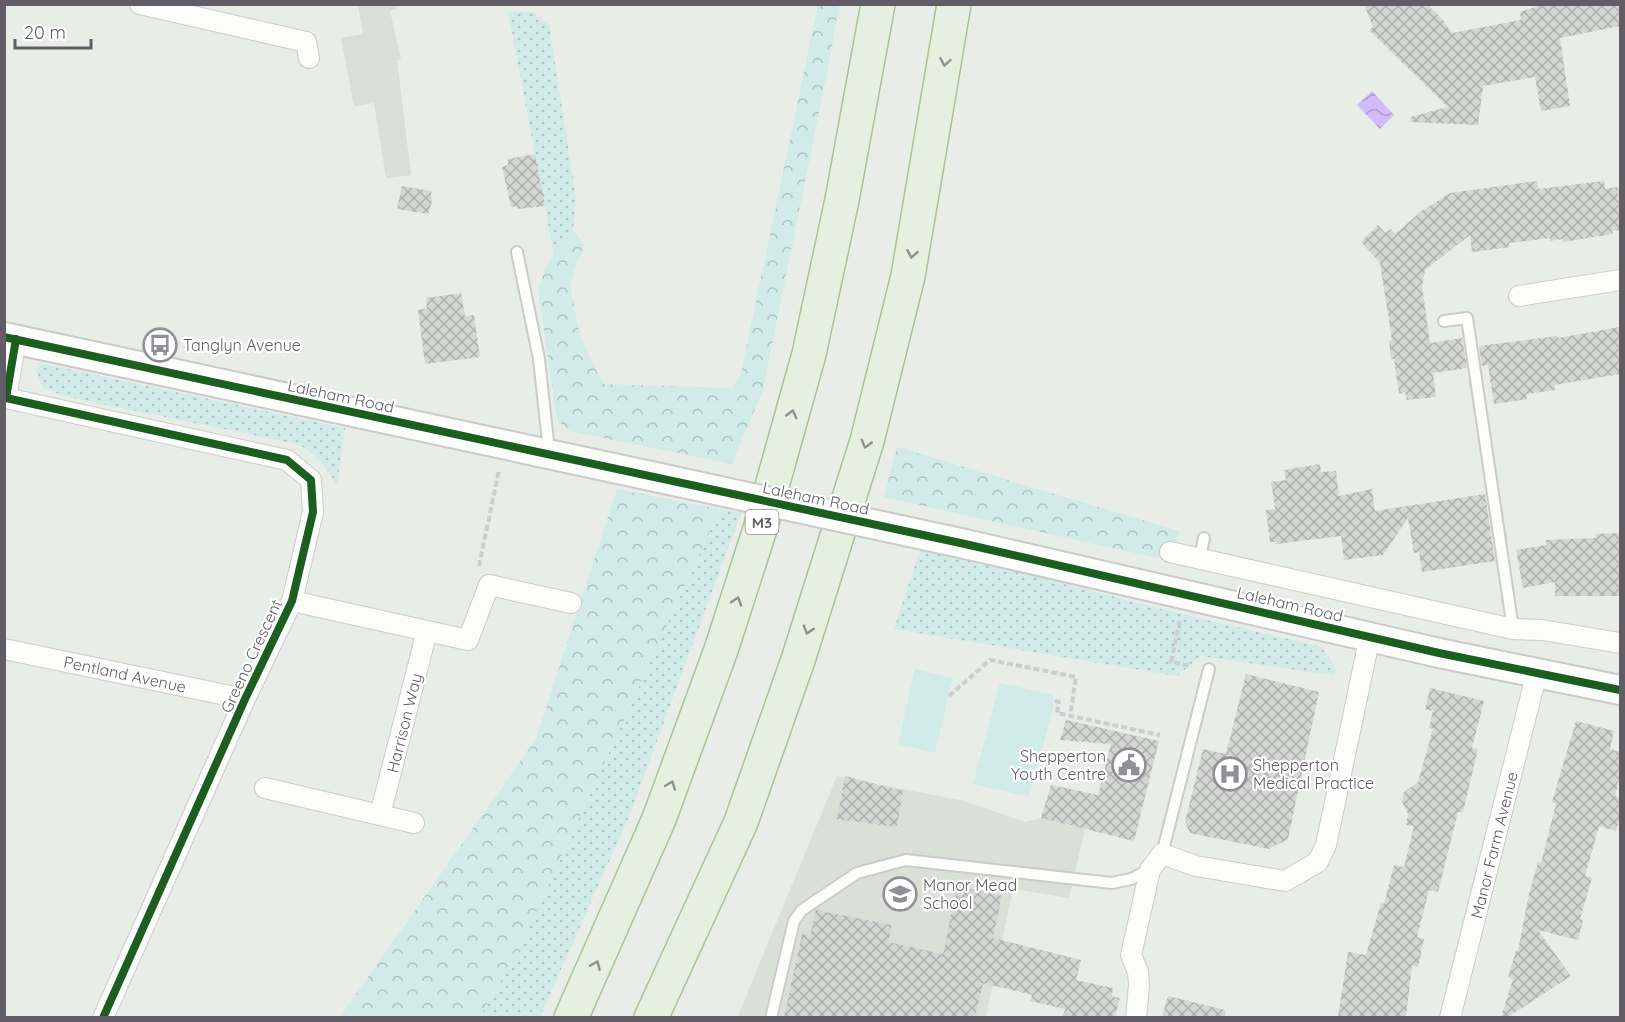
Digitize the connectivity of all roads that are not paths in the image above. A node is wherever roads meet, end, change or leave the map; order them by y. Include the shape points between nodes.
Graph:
1 (140, 4) edge
2 (878, 4) edge
3 (954, 4) edge
4 (309, 58) dead end
5 (517, 252) dead end
6 (1620, 280) edge
7 (1519, 296) dead end
8 (1444, 321) dead end
9 (10, 338) edge
10 (5, 398) edge
11 (549, 455) junction
12 (1170, 552) dead end
13 (292, 601) junction
14 (570, 603) dead end
15 (1513, 628) junction
16 (427, 631) junction
17 (1370, 636) junction
18 (1620, 643) edge
19 (4, 649) edge
20 (1209, 669) dead end
21 (1537, 672) junction
22 (1620, 690) edge
23 (245, 699) junction
24 (265, 788) dead end
25 (381, 815) junction
26 (414, 823) dead end
27 (1162, 854) junction
28 (1150, 870) junction
29 (103, 1017) edge
30 (571, 1017) edge
31 (651, 1017) edge
32 (771, 1017) edge
33 (1136, 1017) edge
34 (1450, 1017) edge

1 - 4 street via 306,42
30 -> 2 highway, M3 via 659,819 760,530 809,354
3 -> 31 highway via 908,276 867,441 798,660 741,822
5 - 11 lane via 539,359
6 - 7 street
8 - 15 lane via 1467,318
9 - 10 street, Greeno Crescent
9 - 11 main road, Laleham Road
10 - 13 street, Greeno Crescent via 287,460 311,480 314,512
11 - 17 main road, Laleham Road, bridge
12 - 15 street via 1202,548
13 - 16 street
13 - 23 street, Greeno Crescent
14 - 16 street via 489,585 468,640
15 - 18 street
16 - 25 street, Harrison Way
17 - 21 main road, Laleham Road
17 - 27 street via 1326,844 1318,862 1285,881 1196,866
19 - 23 street, Pentland Avenue
20 - 27 lane
21 - 22 main road, Laleham Road
21 - 34 street, Manor Farm Avenue
23 - 29 street, Greeno Crescent
24 - 25 street
25 - 26 street
27 - 28 street
28 - 32 lane via 1112,883 906,860 857,873 802,910 794,921
28 - 33 street via 1131,956 1138,972

